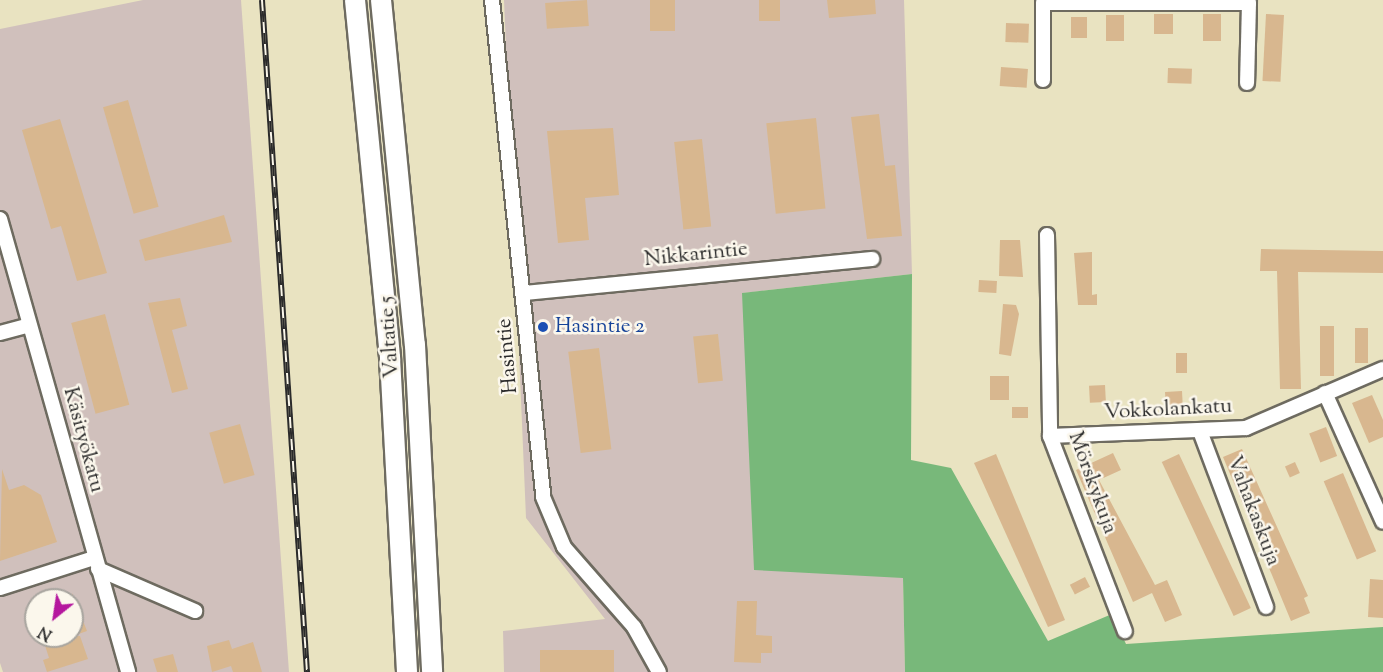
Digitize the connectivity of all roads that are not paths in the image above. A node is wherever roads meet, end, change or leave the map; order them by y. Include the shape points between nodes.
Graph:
1 (355, 0) edge
2 (381, 0) edge
3 (492, 0) edge
4 (1164, 1) edge
5 (1044, 80) dead end
6 (1247, 83) dead end
7 (0, 219) edge
8 (1047, 235) dead end
9 (872, 259) dead end
10 (524, 293) junction
11 (29, 325) junction
12 (0, 333) edge
13 (1383, 369) edge
14 (1325, 393) junction
15 (1200, 431) junction
16 (1050, 436) junction
17 (1383, 522) edge
18 (96, 563) junction
19 (0, 588) edge
20 (1266, 607) dead end
21 (195, 611) dead end
22 (1125, 631) dead end
23 (128, 672) edge
24 (407, 672) edge
25 (432, 672) edge
26 (659, 672) edge

1 - 24 highway, Valtatie 5 via 390,358
2 - 25 highway, Valtatie 5 via 416,345
3 - 10 street, Hasintie
4 - 5 street via 1043,3
4 - 6 street via 1249,3
7 - 11 street, Käsityökatu
8 - 16 street, Mörskykuja
9 - 10 street, Nikkarintie
10 - 26 street, Hasintie via 543,497 564,547 634,627
11 - 12 street
11 - 18 street, Käsityökatu
13 - 14 street, Vokkolankatu
14 - 15 street, Vokkolankatu via 1246,428
14 - 17 street
15 - 16 street, Vokkolankatu
15 - 20 street, Vahakaskuja
16 - 22 street, Mörskykuja
18 - 19 street
18 - 21 street
18 - 23 street, Käsityökatu

